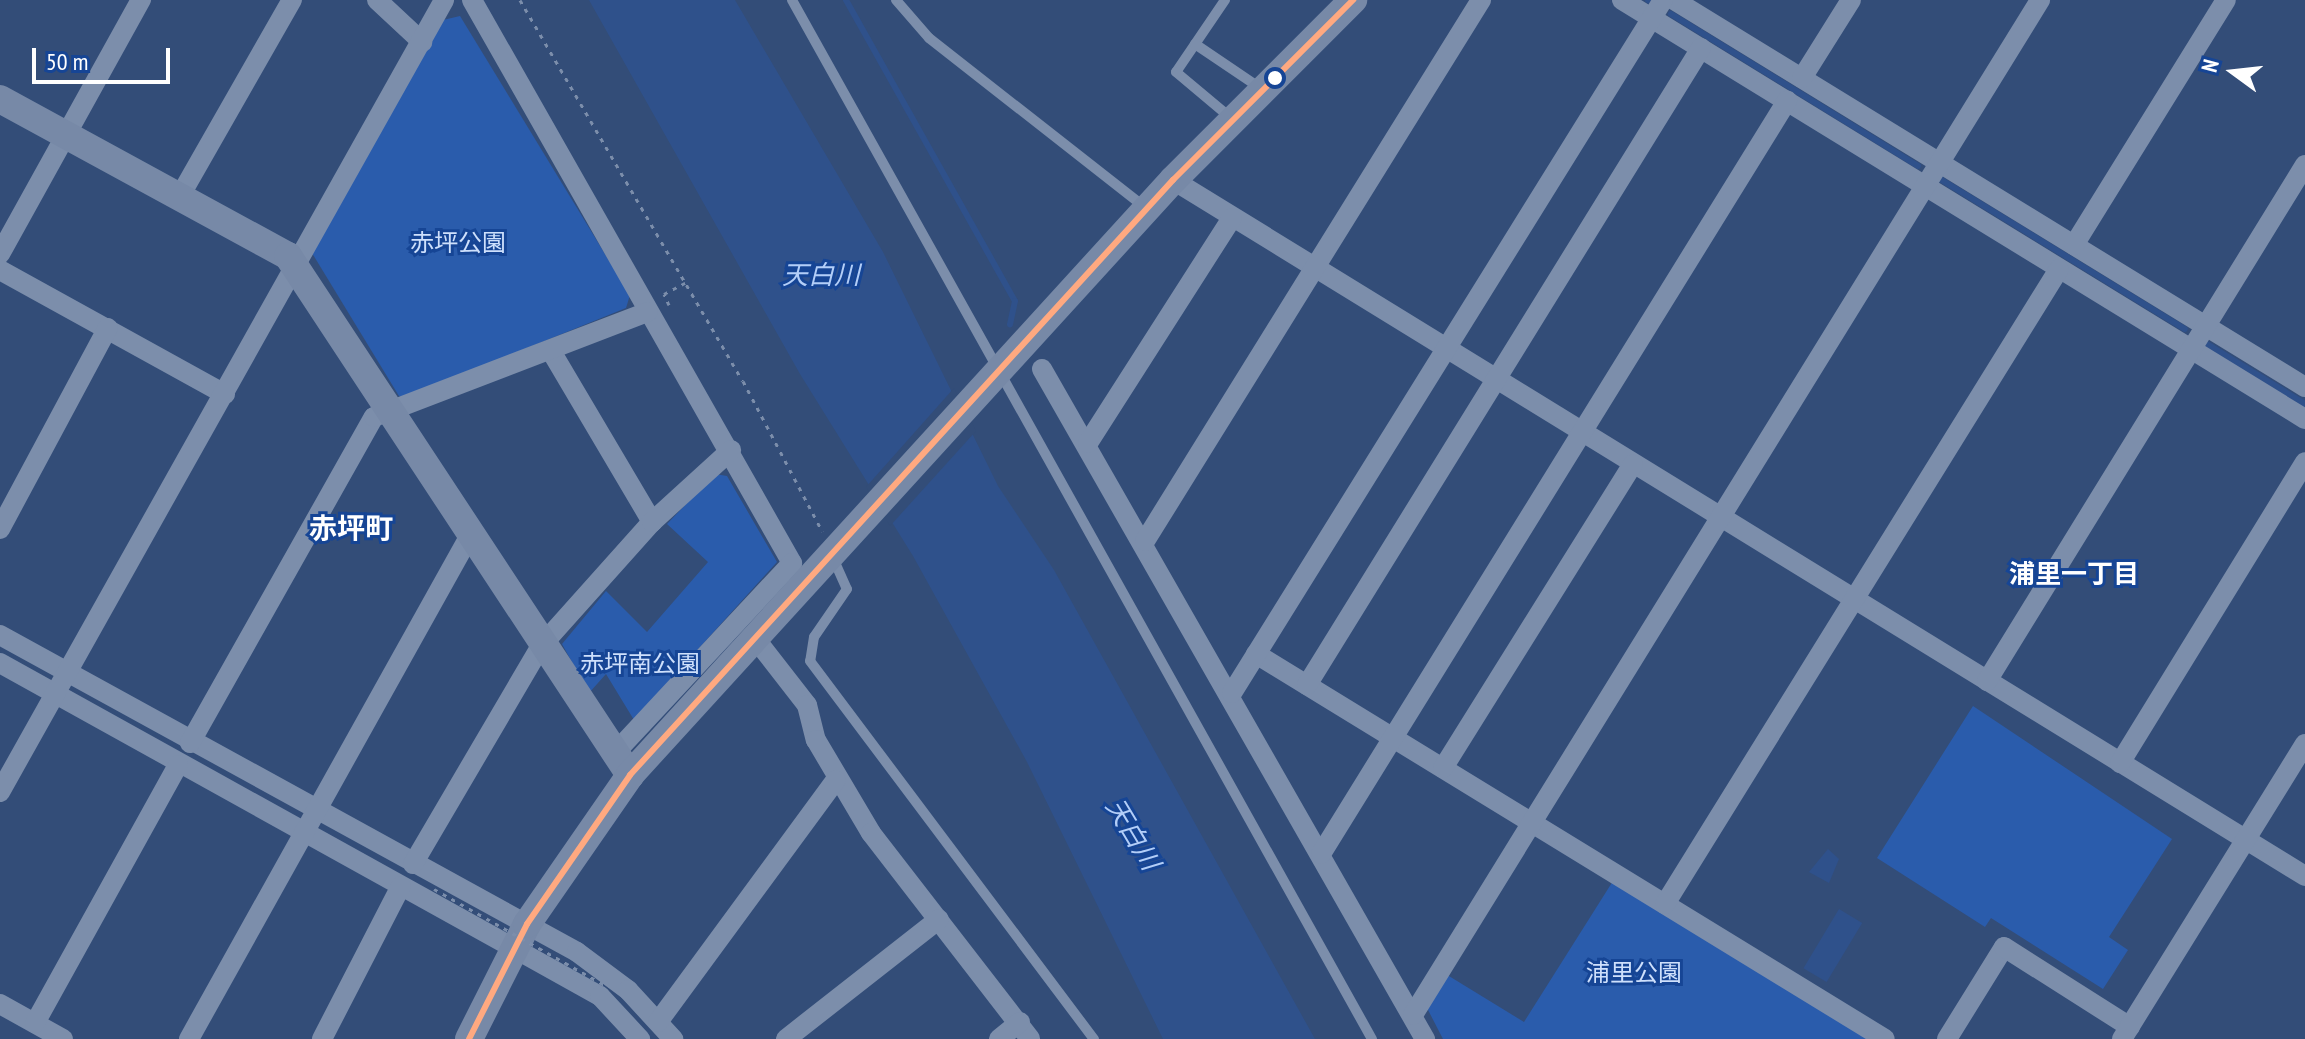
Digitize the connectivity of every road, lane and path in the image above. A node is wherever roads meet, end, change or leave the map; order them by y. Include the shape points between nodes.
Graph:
1 (141, 0) edge
2 (292, 0) edge
3 (377, 0) edge
4 (444, 0) edge
5 (472, 0) edge
6 (520, 0) edge
7 (792, 0) edge
8 (896, 0) edge
9 (1225, 0) edge
10 (1353, 0) edge
11 (1481, 0) edge
12 (1622, 0) edge
13 (1663, 0) edge
14 (1674, 0) edge
15 (1851, 0) edge
16 (2040, 0) edge
17 (2226, 0) edge
18 (1651, 18) junction
19 (422, 42) junction
20 (1195, 44) junction
21 (1701, 48) junction
22 (1802, 78) junction
23 (1262, 90) junction
24 (0, 99) edge
25 (1787, 101) junction
26 (1232, 119) junction
27 (65, 135) junction
28 (1938, 163) junction
29 (2305, 165) edge
30 (1173, 180) junction
31 (1923, 185) junction
32 (180, 196) junction
33 (1147, 210) junction
34 (1232, 218) junction
35 (2074, 245) junction
36 (0, 254) edge
37 (293, 264) junction
38 (1316, 269) junction
39 (2059, 269) junction
40 (0, 270) edge
41 (686, 283) junction
42 (652, 318) junction
43 (2205, 326) junction
44 (108, 328) junction
45 (1445, 349) junction
46 (2191, 350) junction
47 (551, 351) junction
48 (1042, 369) dead end
49 (999, 375) junction
50 (1496, 380) junction
51 (2305, 387) edge
52 (225, 394) junction
53 (390, 408) junction
54 (2305, 419) edge
55 (1582, 433) junction
56 (1088, 443) junction
57 (731, 450) junction
58 (2305, 462) edge
59 (1633, 464) junction
60 (1719, 518) junction
61 (652, 522) junction
62 (0, 529) edge
63 (469, 537) junction
64 (1145, 541) junction
65 (836, 553) junction
66 (1854, 600) junction
67 (0, 635) edge
68 (754, 637) junction
69 (541, 646) junction
70 (1256, 654) junction
71 (0, 663) edge
72 (67, 672) junction
73 (1987, 681) junction
74 (1307, 685) junction
75 (1232, 693) junction
76 (54, 694) junction
77 (1393, 738) junction
78 (190, 743) junction
79 (2305, 744) edge
80 (2120, 763) junction
81 (178, 765) junction
82 (621, 765) junction
83 (1443, 768) junction
84 (836, 780) junction
85 (0, 792) edge
86 (313, 812) junction
87 (1530, 822) junction
88 (304, 831) junction
89 (2246, 839) junction
90 (1321, 854) junction
91 (413, 864) junction
92 (2305, 876) edge
93 (401, 886) junction
94 (434, 889) dead end
95 (1665, 904) junction
96 (939, 919) junction
97 (527, 924) junction
98 (514, 949) junction
99 (608, 987) dead end
100 (0, 1004) edge
101 (1413, 1015) junction
102 (658, 1022) junction
103 (35, 1023) junction
104 (1025, 1031) edge
105 (2126, 1033) edge
106 (63, 1039) edge
107 (189, 1039) edge
108 (322, 1039) edge
109 (469, 1039) edge
110 (640, 1039) edge
111 (673, 1039) edge
112 (786, 1039) edge
113 (999, 1039) edge
114 (1094, 1039) edge
115 (1372, 1039) edge
116 (1425, 1039) edge
117 (1885, 1039) edge
118 (1947, 1039) edge

1 - 27 street
2 - 32 street
3 - 19 street
4 - 19 street
5 - 42 street
6 - 41 path
7 - 49 lane
8 - 33 lane via 929,38
9 - 20 lane
10 - 23 main road
11 - 38 street
12 - 18 street
13 - 18 street
14 - 22 street
15 - 22 street
16 - 28 street
17 - 35 street
18 - 21 street
18 - 45 street
19 - 37 street
20 - 23 lane
20 - 26 lane via 1176,72 1180,82
21 - 25 street
21 - 50 street
22 - 28 street
23 - 26 main road
24 - 27 main road
25 - 31 street
25 - 55 street
26 - 30 main road
27 - 32 main road
27 - 36 street
28 - 31 street
28 - 35 street
29 - 43 street
30 - 33 main road
30 - 34 street
31 - 39 street
31 - 60 street
32 - 37 main road
33 - 49 main road
34 - 38 street
34 - 56 street
35 - 43 street
37 - 52 street
37 - 53 main road
38 - 45 street
38 - 64 street
39 - 46 street
39 - 66 street
40 - 44 street
41 - 42 path via 664,294 672,310
41 - 65 path
42 - 47 street
42 - 57 street
43 - 46 street
43 - 51 street
44 - 52 street
44 - 62 street
45 - 50 street
45 - 70 street
46 - 54 street
46 - 73 street
47 - 53 street
47 - 61 street
48 - 56 street
49 - 65 main road
49 - 115 lane
50 - 55 street
50 - 74 street
52 - 72 street
53 - 63 main road
53 - 78 street via 374,417
55 - 59 street
55 - 77 street
56 - 64 street
57 - 61 street
57 - 82 street via 792,563
58 - 80 street
59 - 60 street
59 - 83 street
60 - 66 street
60 - 87 street
61 - 69 street
63 - 69 main road
63 - 86 street
64 - 75 street
65 - 68 main road
65 - 114 lane via 847,589 814,637 810,661
66 - 73 street
66 - 95 street
67 - 72 street
68 - 82 main road
68 - 84 street via 807,705
69 - 82 main road
69 - 91 street
70 - 74 street
70 - 75 street
71 - 76 street
72 - 76 street
72 - 78 street
73 - 80 street
74 - 77 street
75 - 90 street
76 - 81 street
76 - 85 street
77 - 83 street
77 - 90 street
78 - 86 street
79 - 89 street
80 - 89 street
81 - 88 street
81 - 103 street
82 - 97 main road
83 - 87 street
84 - 96 street
84 - 102 street
86 - 88 street
86 - 91 street
87 - 95 street
87 - 101 street
88 - 93 street
88 - 107 street
89 - 92 street
89 - 105 street
90 - 101 street
91 - 97 street
93 - 98 street
93 - 108 street
94 - 99 path, bridge
95 - 117 street
96 - 104 street
96 - 112 street
97 - 98 main road
97 - 102 street via 628,990
98 - 109 main road
98 - 110 street via 600,996
100 - 103 street
101 - 116 street
102 - 111 street
103 - 106 street
104 - 113 street
105 - 118 street via 2004,947

